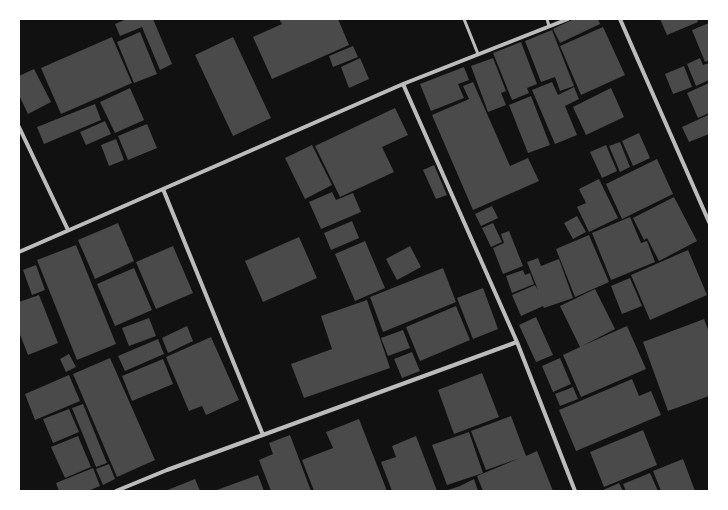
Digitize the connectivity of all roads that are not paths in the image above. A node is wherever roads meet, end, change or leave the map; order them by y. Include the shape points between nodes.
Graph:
1 (464, 19) edge
2 (546, 19) edge
3 (568, 19) edge
4 (620, 19) edge
5 (549, 26) junction
6 (478, 54) junction
7 (403, 84) junction
8 (19, 127) edge
9 (163, 189) junction
10 (709, 222) edge
11 (68, 230) junction
12 (19, 252) edge
13 (517, 342) junction
14 (263, 435) junction
15 (116, 491) edge
16 (575, 491) edge

1 - 6 lane
2 - 5 lane
3 - 5 street
4 - 10 street
5 - 6 street
6 - 7 street
7 - 9 street
7 - 13 street
8 - 11 street
9 - 11 street
9 - 14 street
11 - 12 street
13 - 14 street
13 - 16 street
14 - 15 street

